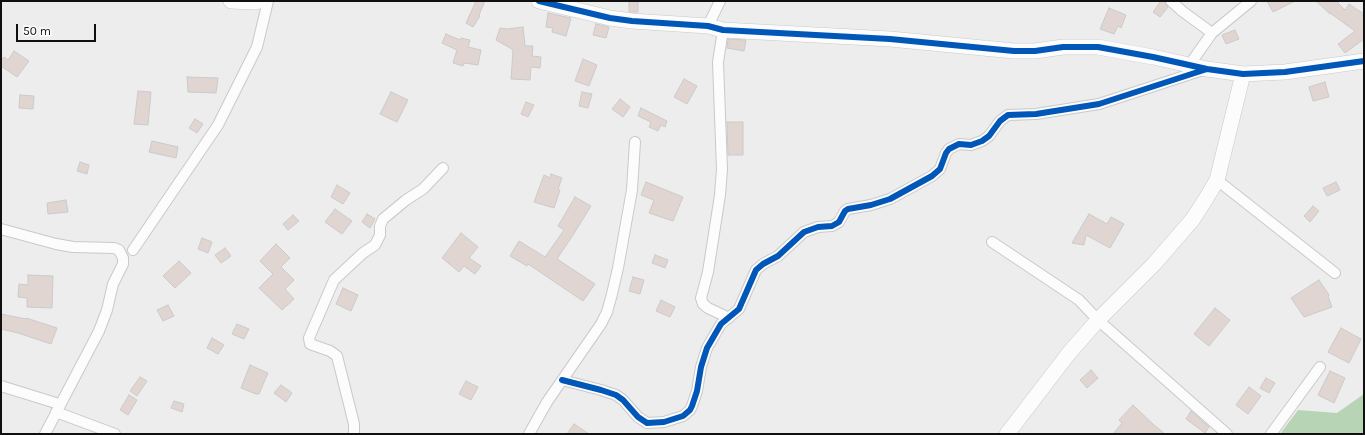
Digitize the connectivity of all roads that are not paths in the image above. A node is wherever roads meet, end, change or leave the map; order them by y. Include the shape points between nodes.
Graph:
1 (231, 1) edge
2 (259, 1) edge
3 (268, 1) edge
4 (540, 1) edge
5 (720, 1) edge
6 (1171, 1) edge
7 (1251, 1) edge
8 (708, 26) junction
9 (723, 30) junction
10 (1212, 33) junction
11 (1364, 61) edge
12 (1190, 64) junction
13 (1207, 69) junction
14 (1243, 74) junction
15 (635, 142) dead end
16 (443, 168) dead end
17 (1217, 180) junction
18 (1, 229) edge
19 (992, 242) dead end
20 (133, 250) dead end
21 (1335, 273) dead end
22 (729, 318) junction
23 (1098, 320) junction
24 (1320, 367) dead end
25 (562, 380) junction
26 (1, 386) edge
27 (58, 408) junction
28 (45, 434) edge
29 (115, 434) edge
30 (354, 434) edge
31 (529, 434) edge
32 (1007, 434) edge
33 (1227, 434) edge
34 (1272, 434) edge

1 - 2 street
3 - 20 street via 257,47 218,125
4 - 8 street via 625,20
5 - 8 street
6 - 10 street
7 - 10 street
8 - 9 street
9 - 12 street via 890,40 1014,51 1098,47
9 - 22 street via 718,62 722,169 720,195 708,272 701,298 708,308
10 - 12 street
11 - 14 street via 1285,72
12 - 13 street
13 - 14 street
13 - 22 street via 1099,104 1036,114 1008,115 982,141 976,144 960,144 949,149 940,169 932,176 890,200 848,209 839,222 832,226 804,232 778,256 756,270 739,309
14 - 17 street
15 - 25 street via 632,190 607,312
16 - 30 street via 423,188 383,219 375,245 334,280 309,338 310,344 337,356 354,424
17 - 21 street
17 - 23 street via 1193,219 1154,264
18 - 27 street via 73,247 114,248 119,250 123,258 107,310
19 - 23 street via 1079,300
22 - 25 street via 720,324 707,348 690,410 675,419 657,423 643,421 616,396
23 - 32 street via 1069,353
23 - 33 street
24 - 34 street
25 - 31 street via 546,402
26 - 27 street
27 - 28 street
27 - 29 street

